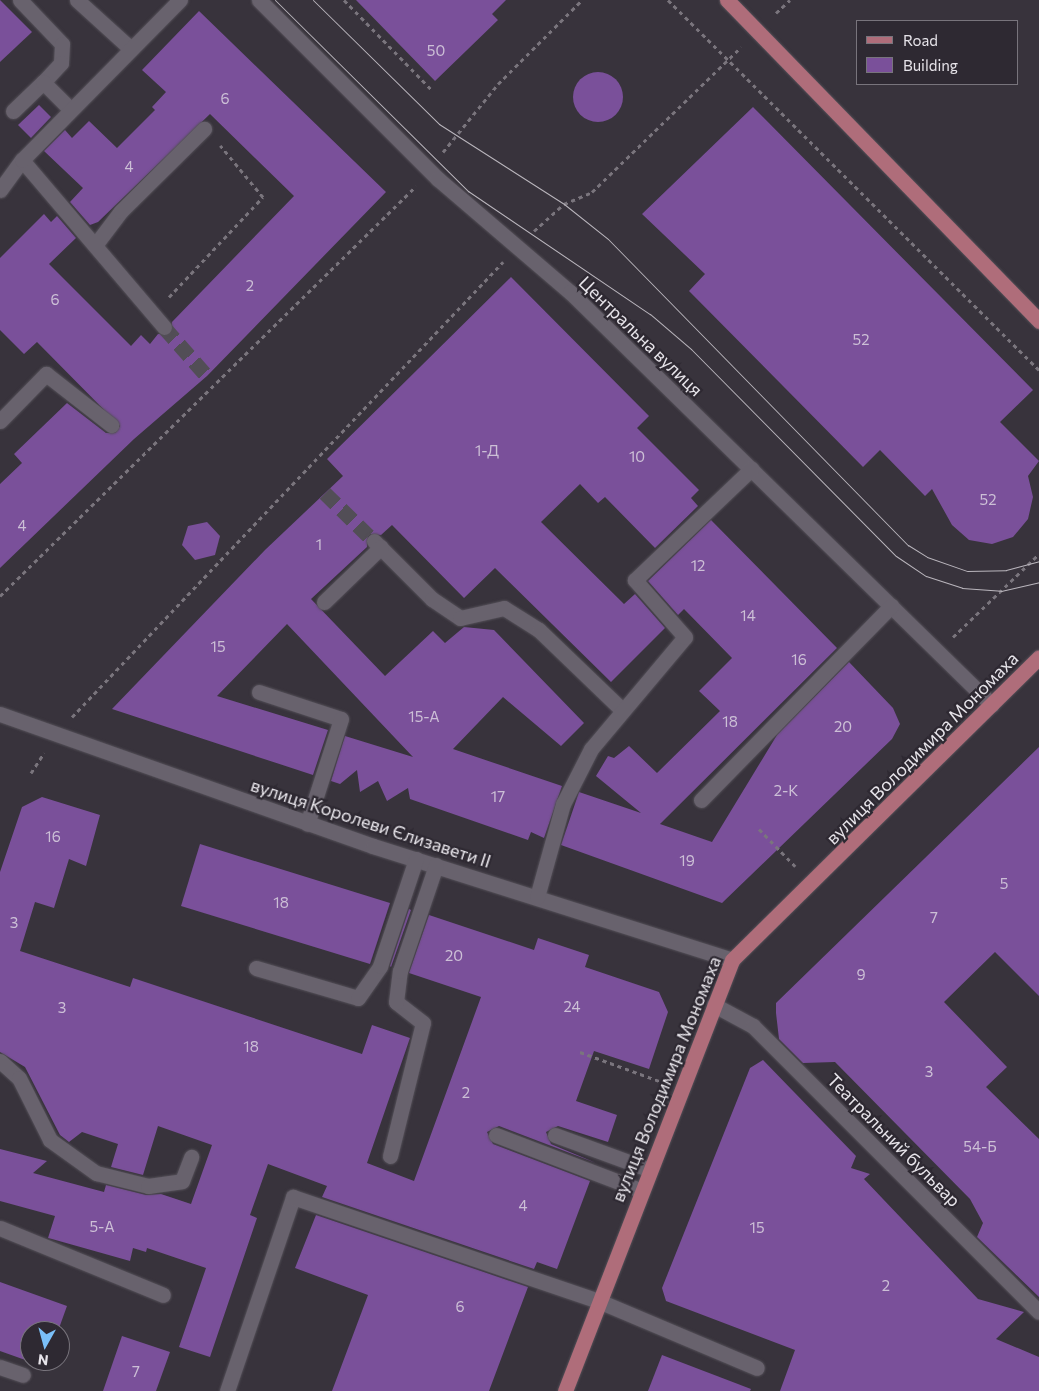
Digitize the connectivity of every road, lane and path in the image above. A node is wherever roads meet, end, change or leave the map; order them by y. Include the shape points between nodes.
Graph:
1 (20, 0) edge
2 (77, 0) edge
3 (180, 0) edge
4 (259, 0) edge
5 (344, 0) edge
6 (582, 0) edge
7 (668, 0) edge
8 (727, 0) edge
9 (790, 0) edge
10 (776, 13) dead end
11 (130, 48) junction
12 (728, 59) junction
13 (43, 82) junction
14 (431, 89) dead end
15 (69, 108) junction
16 (13, 111) dead end
17 (204, 129) joint
18 (22, 160) junction
19 (428, 170) junction
20 (0, 190) edge
21 (96, 244) junction
22 (517, 247) junction
23 (155, 312) junction
24 (1039, 321) edge
25 (164, 327) tunnel mouth
26 (1039, 370) edge
27 (0, 421) edge
28 (111, 425) dead end
29 (751, 469) junction
30 (1039, 554) edge
31 (0, 596) edge
32 (324, 602) dead end
33 (891, 606) junction
34 (938, 652) junction
35 (1039, 657) edge
36 (260, 692) dead end
37 (992, 705) junction
38 (0, 714) edge
39 (618, 714) junction
40 (56, 734) junction
41 (30, 774) dead end
42 (701, 800) dead end
43 (307, 824) junction
44 (759, 829) dead end
45 (416, 858) junction
46 (436, 865) junction
47 (813, 885) junction
48 (537, 897) junction
49 (732, 960) junction
50 (256, 968) dead end
51 (714, 1005) junction
52 (580, 1052) dead end
53 (0, 1061) edge
54 (679, 1088) junction
55 (496, 1135) dead end
56 (555, 1135) dead end
57 (390, 1156) dead end
58 (191, 1157) dead end
59 (648, 1169) junction
60 (640, 1190) junction
61 (0, 1228) edge
62 (163, 1296) dead end
63 (601, 1302) junction
64 (1039, 1312) edge
65 (0, 1367) edge
66 (757, 1368) dead end
67 (23, 1375) dead end
68 (227, 1391) edge
69 (565, 1391) edge

1 - 13 street via 62,44 61,62
2 - 11 street
3 - 11 street
4 - 19 street, Центральна вулиця
5 - 14 path
6 - 19 path via 498,84
7 - 12 path
8 - 24 main road
9 - 10 path
11 - 15 street
12 - 22 path via 592,192 564,204
12 - 26 path
13 - 15 street
13 - 16 street
15 - 18 street
17 - 21 street via 121,211
17 - 23 path via 237,161 263,197
18 - 20 street
18 - 21 street
19 - 22 street, Центральна вулиця
19 - 31 path via 404,200
21 - 23 street
22 - 29 street, Центральна вулиця via 570,292
22 - 40 path
23 - 25 street
27 - 28 street via 46,374
29 - 33 street, Центральна вулиця
29 - 39 street via 635,580 685,637
30 - 34 path
32 - 39 street via 377,544 432,599 460,618 504,608 539,630
33 - 34 street, Центральна вулиця
33 - 42 street
34 - 37 street, Центральна вулиця
35 - 37 main road, вулиця Володимира Мономаха
36 - 43 street via 341,719
37 - 47 main road, вулиця Володимира Мономаха
38 - 40 street, вулиця Королеви Єлизавети ІІ
39 - 48 street via 591,749 563,804
40 - 41 path
40 - 43 street, вулиця Королеви Єлизавети ІІ
43 - 45 street, вулиця Королеви Єлизавети ІІ
44 - 47 path
45 - 46 street, вулиця Королеви Єлизавети ІІ
45 - 50 street via 380,966 358,998
46 - 48 street, вулиця Королеви Єлизавети ІІ
46 - 57 street via 400,971 396,1002 423,1023
47 - 49 main road, вулиця Володимира Мономаха
48 - 49 street, вулиця Королеви Єлизавети ІІ
49 - 51 main road, вулиця Володимира Мономаха
51 - 54 main road, вулиця Володимира Мономаха
51 - 64 street, Театральний бульвар via 754,1026
52 - 54 path
53 - 58 street via 19,1078 50,1140 96,1174 148,1186 182,1181
54 - 59 main road, вулиця Володимира Мономаха
55 - 60 street
56 - 59 street
59 - 60 main road, вулиця Володимира Мономаха
60 - 63 main road, вулиця Володимира Мономаха
61 - 62 street
63 - 66 street
63 - 68 street via 293,1197
63 - 69 main road, вулиця Володимира Мономаха
65 - 67 street

